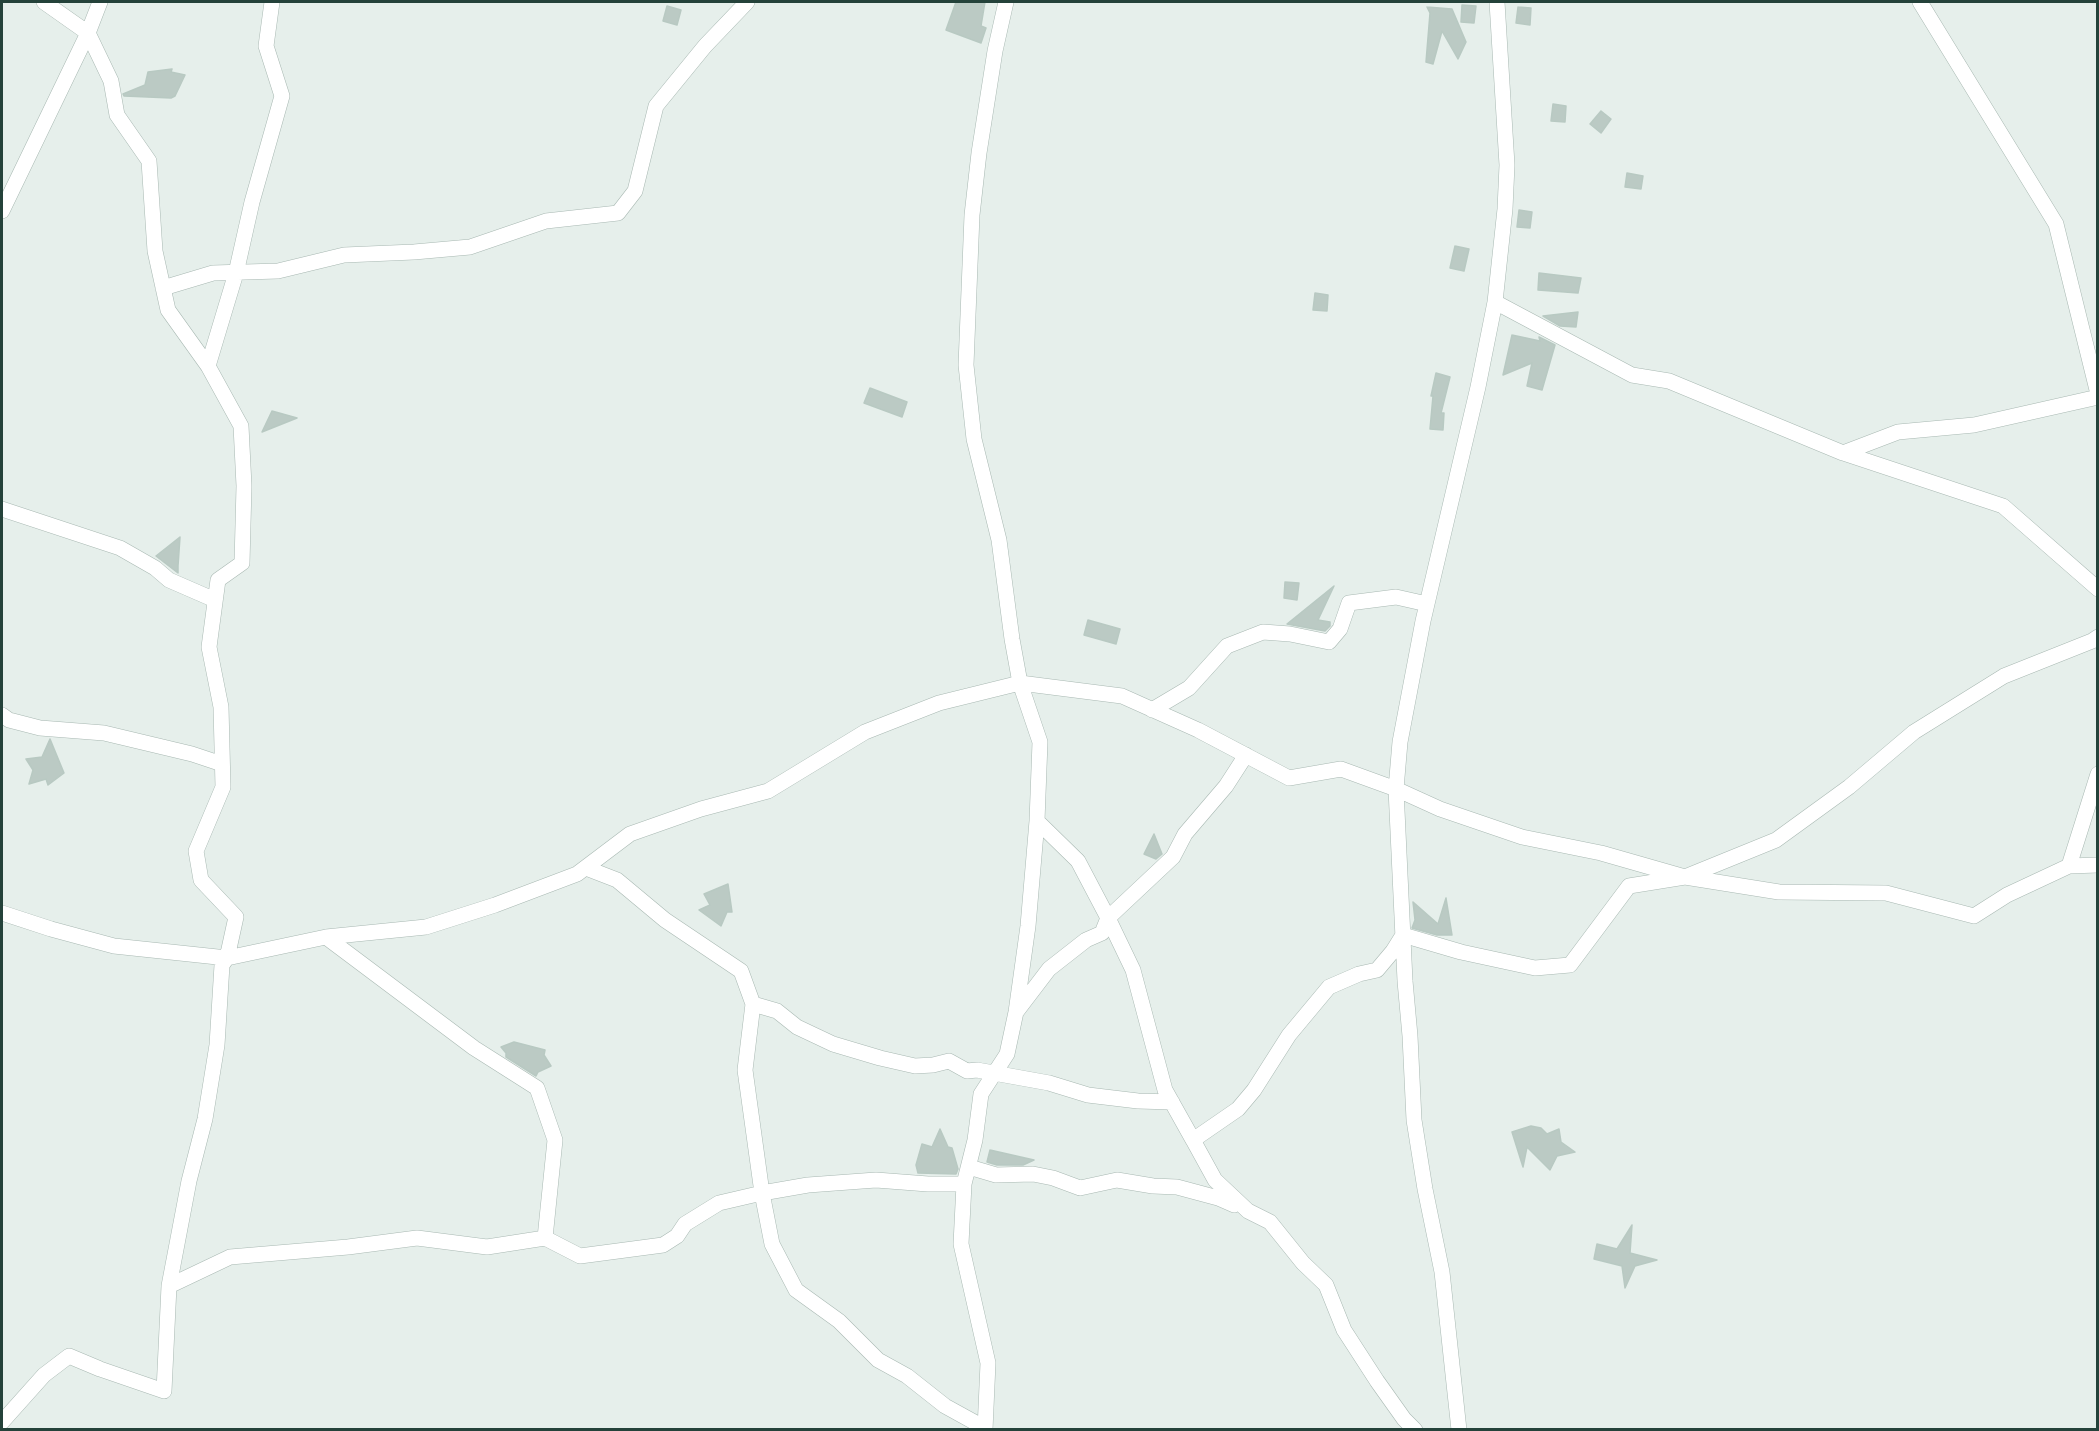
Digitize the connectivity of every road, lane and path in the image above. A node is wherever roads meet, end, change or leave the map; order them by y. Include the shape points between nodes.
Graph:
1 (44, 2) edge
2 (100, 2) edge
3 (272, 2) edge
4 (747, 2) edge
5 (1006, 2) edge
6 (1497, 2) edge
7 (1920, 2) edge
8 (88, 33) junction
9 (2, 211) edge
10 (236, 273) junction
11 (163, 288) junction
12 (1495, 302) junction
13 (208, 366) junction
14 (2097, 395) edge
15 (1843, 453) junction
16 (2, 508) edge
17 (2097, 589) edge
18 (215, 600) junction
19 (1427, 604) junction
20 (2097, 637) edge
21 (1020, 683) junction
22 (1152, 710) junction
23 (2, 715) edge
24 (1246, 755) junction
25 (222, 764) junction
26 (2097, 774) edge
27 (1396, 789) junction
28 (1037, 820) junction
29 (2097, 865) edge
30 (2069, 866) junction
31 (586, 868) junction
32 (1685, 877) junction
33 (2, 913) edge
34 (1108, 918) junction
35 (1403, 935) junction
36 (326, 937) junction
37 (227, 958) junction
38 (753, 1004) junction
39 (1016, 1012) junction
40 (994, 1074) junction
41 (1172, 1102) junction
42 (1193, 1140) junction
43 (969, 1167) junction
44 (964, 1184) junction
45 (762, 1193) junction
46 (1248, 1211) junction
47 (545, 1238) junction
48 (169, 1286) junction
49 (2, 1422) edge
50 (985, 1429) edge
51 (1415, 1430) edge
52 (1459, 1430) edge

1 - 8 street
2 - 8 street
3 - 10 street via 266,46 282,96
4 - 10 street via 656,106 635,191 618,213 546,221 470,246 344,255 278,271
5 - 21 street via 995,51 972,215 966,365 974,439 999,540
6 - 12 street via 1507,165
7 - 14 street via 2056,224
8 - 9 street
8 - 11 street via 111,81 117,115 149,161 155,251
10 - 11 street via 213,273
10 - 13 street
11 - 13 street via 168,310
12 - 15 street via 1632,375 1669,381
12 - 19 street
13 - 18 street via 241,426 244,486 242,563 218,580
14 - 15 street via 1974,425 1898,432
15 - 17 street via 2003,506
16 - 18 street via 120,548 169,580
18 - 25 street via 209,647 221,708
19 - 22 street via 1396,597 1349,603 1340,629 1329,642 1263,632 1227,646 1189,688
19 - 27 street via 1403,724
20 - 32 street via 2004,676 1924,726 1776,840
21 - 22 street via 1122,696
21 - 28 street via 1040,742
21 - 31 street via 939,703 865,732 768,791 630,834
22 - 24 street
23 - 25 street via 40,728 104,733
24 - 27 street via 1289,778 1341,769
24 - 34 street via 1226,786 1185,834 1173,857
25 - 37 street via 223,787 196,851 201,880 236,917
26 - 30 street
27 - 32 street via 1440,809 1522,837 1601,853
27 - 35 street
28 - 34 street via 1078,861
28 - 39 street
29 - 30 street
30 - 32 street via 2007,895 1974,916 1886,893 1779,892
31 - 36 street via 495,905 426,927
31 - 38 street via 617,880 665,920 741,971
32 - 35 street via 1629,886 1570,965 1535,968
33 - 37 street via 114,946
34 - 39 street via 1102,933 1086,940 1049,969
34 - 41 street via 1133,970
35 - 42 street via 1377,970 1329,987 1289,1035 1238,1109
35 - 52 street via 1414,1120 1442,1272
36 - 37 street
36 - 47 street via 474,1047 537,1088 555,1140
37 - 48 street via 222,965 217,1045 205,1119
38 - 40 street via 777,1011 797,1027 833,1044 880,1058 915,1066 949,1061 967,1071
38 - 45 street via 745,1070
39 - 40 street via 1007,1054
40 - 41 street via 1049,1083 1088,1095
40 - 43 street via 981,1094
41 - 42 street
42 - 46 street via 1215,1180
43 - 44 street
43 - 46 street via 996,1175 1033,1174 1080,1188 1117,1180 1177,1187
44 - 45 street via 876,1180
44 - 50 street via 961,1244 988,1364
45 - 47 street via 718,1203 685,1224 677,1236 663,1245 580,1256
45 - 50 street via 772,1244 796,1290 839,1320 878,1360
46 - 51 street via 1270,1222 1326,1285 1344,1330
47 - 48 street via 487,1247 417,1239 230,1257
48 - 49 street via 164,1392 69,1356 44,1375

